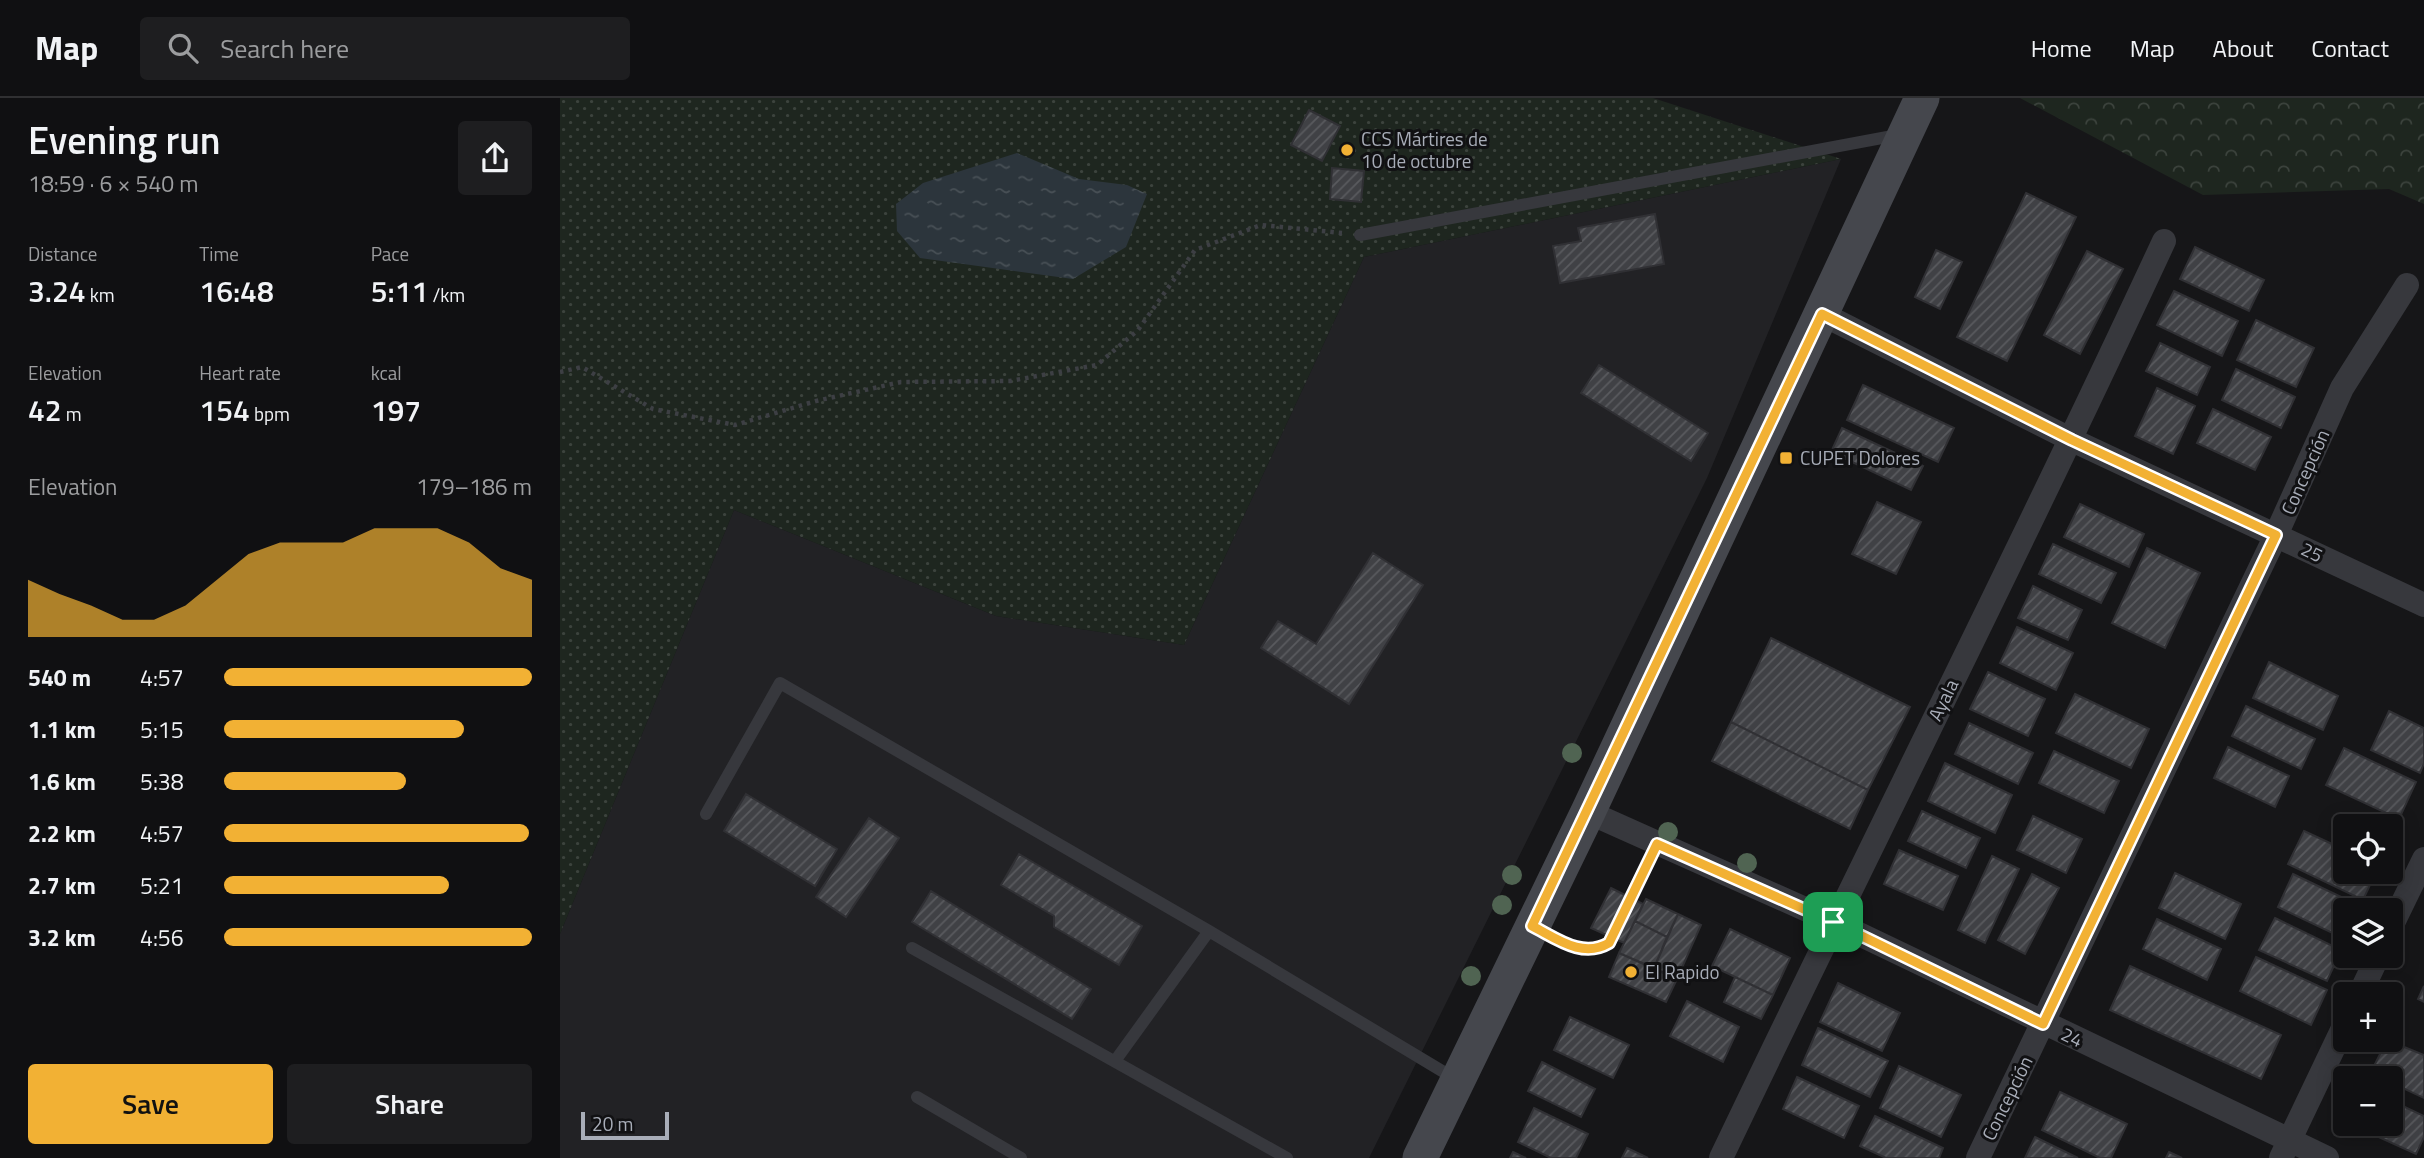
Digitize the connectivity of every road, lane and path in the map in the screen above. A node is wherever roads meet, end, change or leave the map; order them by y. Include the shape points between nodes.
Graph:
1 (1922, 98) edge
2 (1906, 134) junction
3 (1360, 234) joint
4 (2164, 241) dead end
5 (2407, 285) dead end
6 (1822, 314) junction
7 (560, 372) edge
8 (2072, 440) junction
9 (2276, 535) junction
10 (2424, 605) edge
11 (1588, 812) junction
12 (706, 814) dead end
13 (1657, 844) junction
14 (2424, 859) edge
15 (2403, 902) edge
16 (1833, 922) junction
17 (1532, 926) junction
18 (1209, 931) junction
19 (912, 947) dead end
20 (2043, 1024) junction
21 (2333, 1049) edge
22 (1115, 1061) junction
23 (1457, 1080) junction
24 (917, 1097) dead end
25 (2285, 1149) edge
26 (1021, 1158) edge
27 (1287, 1158) edge
28 (1420, 1158) edge
29 (1721, 1158) edge
30 (1978, 1158) edge
31 (2327, 1158) edge

1 - 2 main road
2 - 3 lane
2 - 6 main road
3 - 7 path via 1261,225 1195,250 1138,330 1097,365 1010,381 901,382 735,425 653,409 582,367
4 - 8 street, Ayala
5 - 9 street, Concepción via 2342,388
6 - 8 street, 25
6 - 11 main road
8 - 9 street, 25
8 - 16 street, Ayala
9 - 10 street, 25
9 - 20 street, Concepción
11 - 13 street, 24
11 - 17 main road
12 - 18 lane via 780,683
13 - 16 street, 24
13 - 17 lane via 1609,943 1579,949
14 - 15 street
16 - 20 street, 24
16 - 29 street, Ayala
17 - 23 main road
18 - 22 lane
18 - 23 lane
19 - 22 lane
20 - 25 street, 24
20 - 30 street, Concepción
21 - 25 street
22 - 27 lane
23 - 28 main road
24 - 26 lane
25 - 31 street, 24

